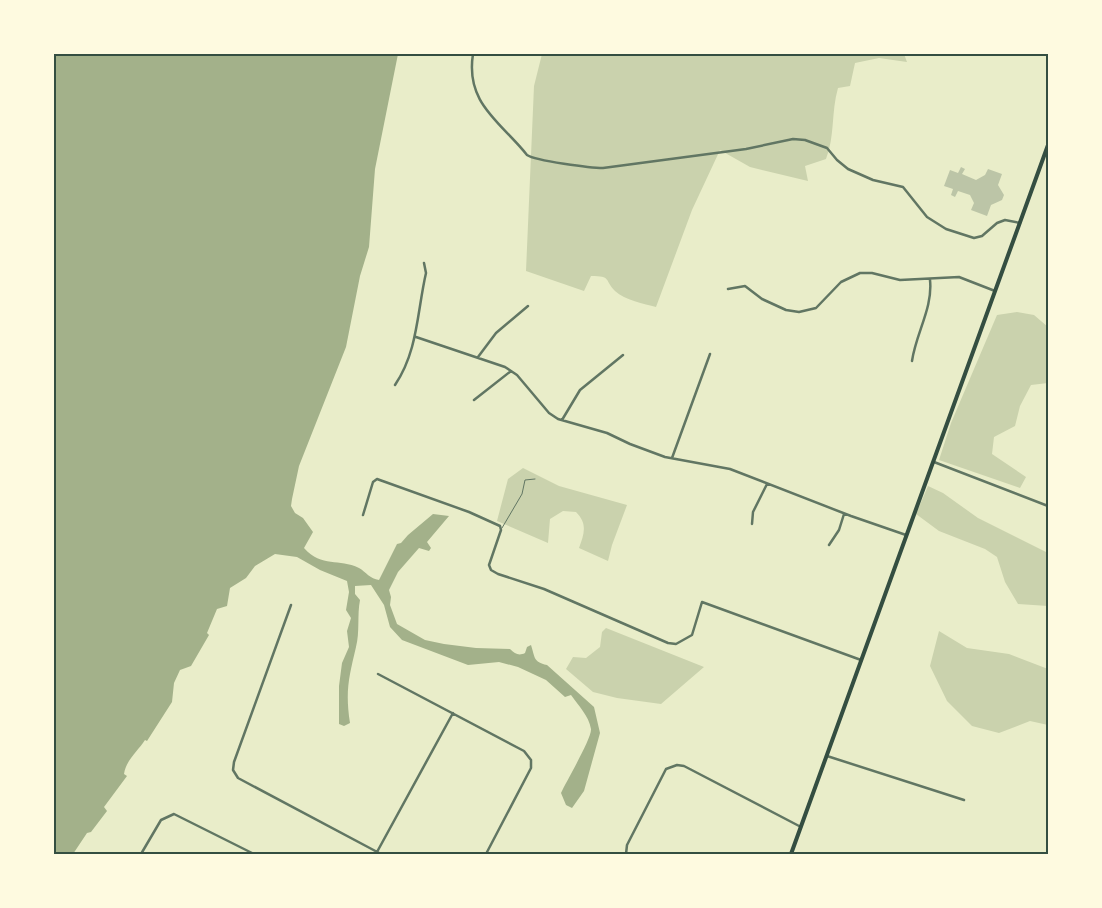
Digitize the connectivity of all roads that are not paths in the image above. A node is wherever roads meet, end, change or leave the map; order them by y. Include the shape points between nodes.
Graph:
1 (473, 54) edge
2 (1048, 145) edge
3 (1020, 223) junction
4 (424, 263) dead end
5 (930, 280) junction
6 (728, 289) dead end
7 (995, 291) junction
8 (528, 306) dead end
9 (416, 337) junction
10 (710, 354) dead end
11 (623, 355) dead end
12 (478, 357) junction
13 (912, 361) dead end
14 (511, 370) junction
15 (395, 384) dead end
16 (474, 400) dead end
17 (562, 420) junction
18 (672, 458) junction
19 (932, 461) junction
20 (535, 479) dead end
21 (767, 484) junction
22 (1048, 506) edge
23 (844, 514) junction
24 (363, 515) dead end
25 (752, 524) dead end
26 (501, 528) junction
27 (906, 535) junction
28 (829, 545) dead end
29 (291, 605) dead end
30 (861, 660) junction
31 (378, 674) dead end
32 (453, 713) junction
33 (827, 756) junction
34 (964, 800) dead end
35 (801, 827) junction
36 (377, 852) junction
37 (141, 854) edge
38 (254, 854) edge
39 (381, 854) edge
40 (486, 854) edge
41 (626, 854) edge
42 (791, 854) edge

1 - 3 street via 474,78 482,105 503,132 535,159 603,168 746,149 792,139 805,140 827,148 848,169 873,180 903,187 926,217 946,229 974,238 1005,220
2 - 3 main road
3 - 7 main road
4 - 9 street via 426,273
5 - 6 street via 900,280 860,273 840,282 816,308 799,312 762,299 745,286
5 - 7 street via 959,277
5 - 13 street via 931,295
7 - 19 main road
8 - 12 street via 496,333
9 - 12 street
9 - 15 street via 407,364
10 - 18 street
11 - 17 street via 580,390
12 - 14 street
14 - 16 street
14 - 17 street via 548,414
17 - 18 street
18 - 21 street via 730,469
19 - 22 street
19 - 27 main road
20 - 26 lane via 525,480 522,494
21 - 23 street
21 - 25 street via 753,512
23 - 27 street
23 - 28 street
24 - 26 street via 373,482 377,479 469,512
26 - 30 street via 489,562 491,570 544,589 668,643 676,644 692,635 702,602
27 - 30 main road
29 - 36 street via 233,770 238,778
30 - 33 main road
31 - 32 street
32 - 36 street
32 - 40 street via 524,751 531,760 531,768
33 - 34 street
33 - 35 main road
35 - 41 street via 677,765 666,769 627,845
35 - 42 main road
36 - 39 street
37 - 38 street via 160,822 177,814

